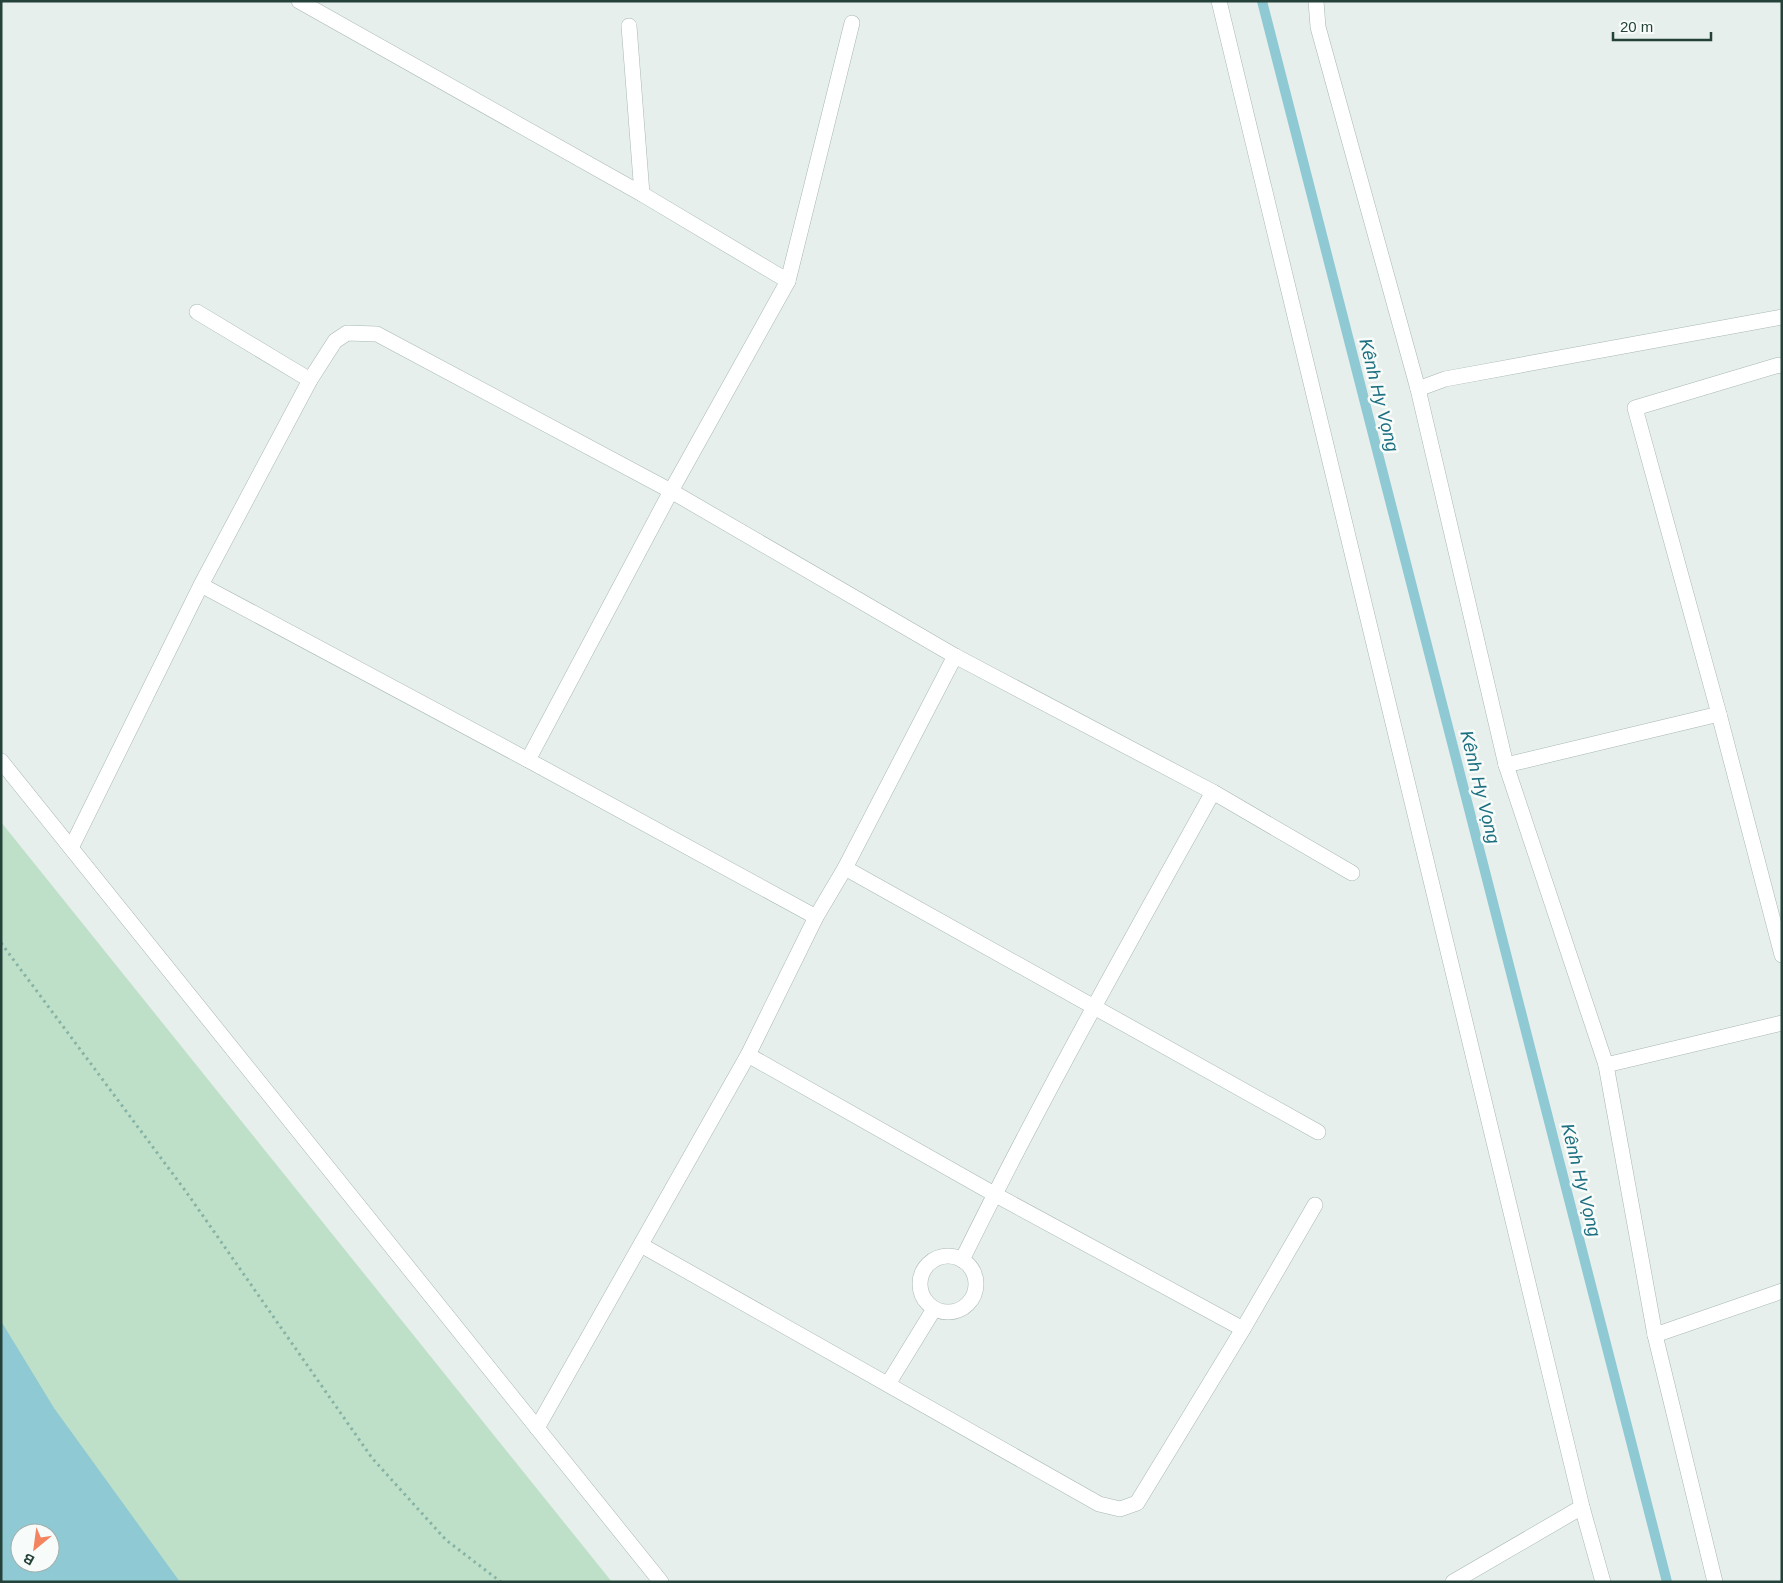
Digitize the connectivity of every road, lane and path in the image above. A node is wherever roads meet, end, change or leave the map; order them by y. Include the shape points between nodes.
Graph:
1 (299, 1) edge
2 (1219, 1) edge
3 (1316, 1) edge
4 (852, 22) dead end
5 (629, 26) dead end
6 (642, 194) junction
7 (788, 281) junction
8 (197, 312) dead end
9 (1782, 317) edge
10 (1782, 366) edge
11 (310, 380) junction
12 (1418, 389) junction
13 (670, 491) junction
14 (201, 585) junction
15 (955, 656) junction
16 (1719, 714) junction
17 (528, 760) junction
18 (1, 761) edge
19 (1506, 765) junction
20 (1213, 792) junction
21 (71, 848) junction
22 (845, 868) junction
23 (1352, 873) dead end
24 (816, 917) junction
25 (1, 943) edge
26 (1782, 955) edge
27 (1093, 1008) junction
28 (1782, 1023) edge
29 (748, 1055) junction
30 (1606, 1064) junction
31 (1318, 1132) dead end
32 (994, 1194) junction
33 (1315, 1205) dead end
34 (642, 1245) junction
35 (962, 1260) junction
36 (1782, 1291) edge
37 (934, 1309) junction
38 (1243, 1329) junction
39 (1655, 1335) junction
40 (888, 1384) junction
41 (537, 1428) junction
42 (1582, 1507) junction
43 (501, 1582) edge
44 (660, 1582) edge
45 (1453, 1582) edge
46 (1603, 1582) edge
47 (1715, 1582) edge

1 - 6 street
2 - 42 street
3 - 12 street via 1318,27
4 - 7 street
5 - 6 street
6 - 7 street
7 - 13 street
8 - 11 street
9 - 12 street via 1445,379
10 - 16 street via 1779,364 1635,408
11 - 13 street via 335,341 347,333 377,334
11 - 14 street
12 - 19 street
13 - 15 street
13 - 17 street
14 - 17 street
14 - 21 street
15 - 20 street
15 - 22 street
16 - 19 street
16 - 26 street
17 - 24 street
18 - 21 street
19 - 30 street
20 - 23 street
20 - 27 street
21 - 41 street
22 - 24 street
22 - 27 street
24 - 29 street
25 - 43 path via 187,1193 372,1458 446,1540
27 - 31 street
27 - 32 street
28 - 30 street
29 - 32 street
29 - 34 street
30 - 39 street
32 - 35 street
32 - 38 street
33 - 38 street
34 - 40 street
34 - 41 street
35 - 37 street via 975,1277 976,1286 970,1303 954,1311
35 - 37 street via 938,1257 923,1269 920,1278 922,1297
36 - 39 street
37 - 40 street
38 - 40 street via 1137,1503 1120,1509 1099,1504
39 - 47 street
41 - 44 street
42 - 45 street
42 - 46 street

